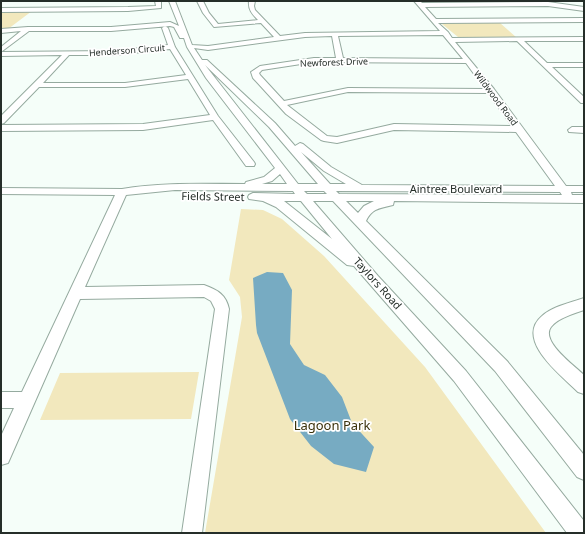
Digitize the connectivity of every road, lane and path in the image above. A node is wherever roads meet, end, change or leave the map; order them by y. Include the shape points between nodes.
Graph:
1 (172, 1) edge
2 (200, 1) edge
3 (252, 1) edge
4 (419, 3) edge
5 (159, 4) edge
6 (23, 5) dead end
7 (584, 9) edge
8 (1, 10) edge
9 (16, 10) junction
10 (39, 10) junction
11 (26, 18) dead end
12 (179, 20) junction
13 (584, 20) edge
14 (164, 21) junction
15 (261, 21) junction
16 (523, 21) junction
17 (434, 22) junction
18 (20, 23) dead end
19 (528, 26) dead end
20 (28, 29) junction
21 (11, 30) junction
22 (534, 30) dead end
23 (1, 31) edge
24 (446, 33) junction
25 (335, 35) junction
26 (278, 38) junction
27 (452, 40) junction
28 (519, 40) junction
29 (546, 40) junction
30 (584, 40) edge
31 (172, 47) junction
32 (194, 49) junction
33 (1, 50) edge
34 (1, 54) edge
35 (68, 54) junction
36 (340, 60) junction
37 (468, 61) junction
38 (584, 65) edge
39 (546, 66) junction
40 (190, 77) junction
41 (36, 86) junction
42 (491, 91) junction
43 (584, 101) edge
44 (283, 104) junction
45 (215, 118) junction
46 (1, 121) edge
47 (272, 125) junction
48 (1, 128) edge
49 (519, 129) junction
50 (572, 130) dead end
51 (584, 130) edge
52 (250, 164) dead end
53 (280, 169) junction
54 (210, 188) junction
55 (296, 188) junction
56 (327, 188) junction
57 (364, 188) junction
58 (563, 189) junction
59 (584, 189) edge
60 (1, 191) edge
61 (122, 192) junction
62 (261, 197) junction
63 (305, 197) junction
64 (336, 197) junction
65 (430, 198) junction
66 (570, 198) junction
67 (584, 199) edge
68 (360, 221) junction
69 (374, 280) junction
70 (76, 293) junction
71 (584, 304) edge
72 (584, 386) edge
73 (1, 400) edge
74 (27, 400) junction
75 (1, 456) edge
76 (584, 470) edge
77 (192, 533) edge
78 (580, 533) edge

1 - 12 street, Taylors Road
2 - 15 street via 216,26
3 - 15 street via 251,6
4 - 7 street via 548,4
4 - 17 street, Wildwood Road
5 - 10 street via 128,9
5 - 14 street
6 - 9 street
8 - 9 street
9 - 10 street
10 - 11 street
12 - 14 street
12 - 32 street, Taylors Road
13 - 16 street
14 - 20 street via 105,29
14 - 31 street
14 - 32 street via 175,25 180,35
15 - 26 street
16 - 17 street
16 - 19 street
17 - 24 street, Wildwood Road
18 - 21 street
20 - 21 street
20 - 33 street
21 - 23 street
22 - 29 street
24 - 25 street
24 - 27 street, Wildwood Road
25 - 26 street
25 - 36 street
26 - 32 street
27 - 28 street
27 - 37 street, Wildwood Road
28 - 29 street
28 - 39 street
29 - 30 street
31 - 35 street, Henderson Circuit via 114,53
31 - 40 street, Henderson Circuit
32 - 47 street, Taylors Road
32 - 53 street, Taylors Road via 209,76
34 - 35 street, Henderson Circuit
35 - 41 street
36 - 37 street, Newforest Drive
36 - 44 street, Newforest Drive via 314,60 257,69 256,76
37 - 42 street, Wildwood Road
38 - 39 street
39 - 43 street
40 - 41 street via 125,85
40 - 45 street, Henderson Circuit
41 - 46 street
42 - 44 street via 348,90
42 - 49 street, Wildwood Road
44 - 49 street, Newforest Drive via 302,122 330,140 394,127
45 - 48 street via 143,127
45 - 52 street, Henderson Circuit
47 - 56 street, Taylors Road
47 - 57 street via 342,179
49 - 58 street, Wildwood Road
50 - 51 street
53 - 54 street via 268,179
53 - 55 street, Taylors Road
54 - 55 street, Fields Street
54 - 61 street, Fields Street via 139,189
55 - 56 street, Fields Street
55 - 63 street, Taylors Road
56 - 57 street, Aintree Boulevard
56 - 64 street, Taylors Road
57 - 58 street, Aintree Boulevard
58 - 59 street, Aintree Boulevard
58 - 66 street, Wildwood Road
60 - 61 street, Fields Street
61 - 62 street, Fields Street via 138,196
61 - 70 street
62 - 63 street, Fields Street
62 - 69 street via 280,204
63 - 64 street, Aintree Boulevard
63 - 69 street, Taylors Road
64 - 65 street, Aintree Boulevard
64 - 68 street, Taylors Road
65 - 66 street, Aintree Boulevard
65 - 68 street via 374,205 363,214
66 - 67 street, Aintree Boulevard
68 - 76 street, Taylors Road via 501,366
69 - 78 street, Taylors Road via 460,376
70 - 74 street
70 - 77 street via 204,291 218,297 222,309
71 - 72 street via 562,311 542,325 539,332 540,340 547,350
73 - 74 street
74 - 75 street

